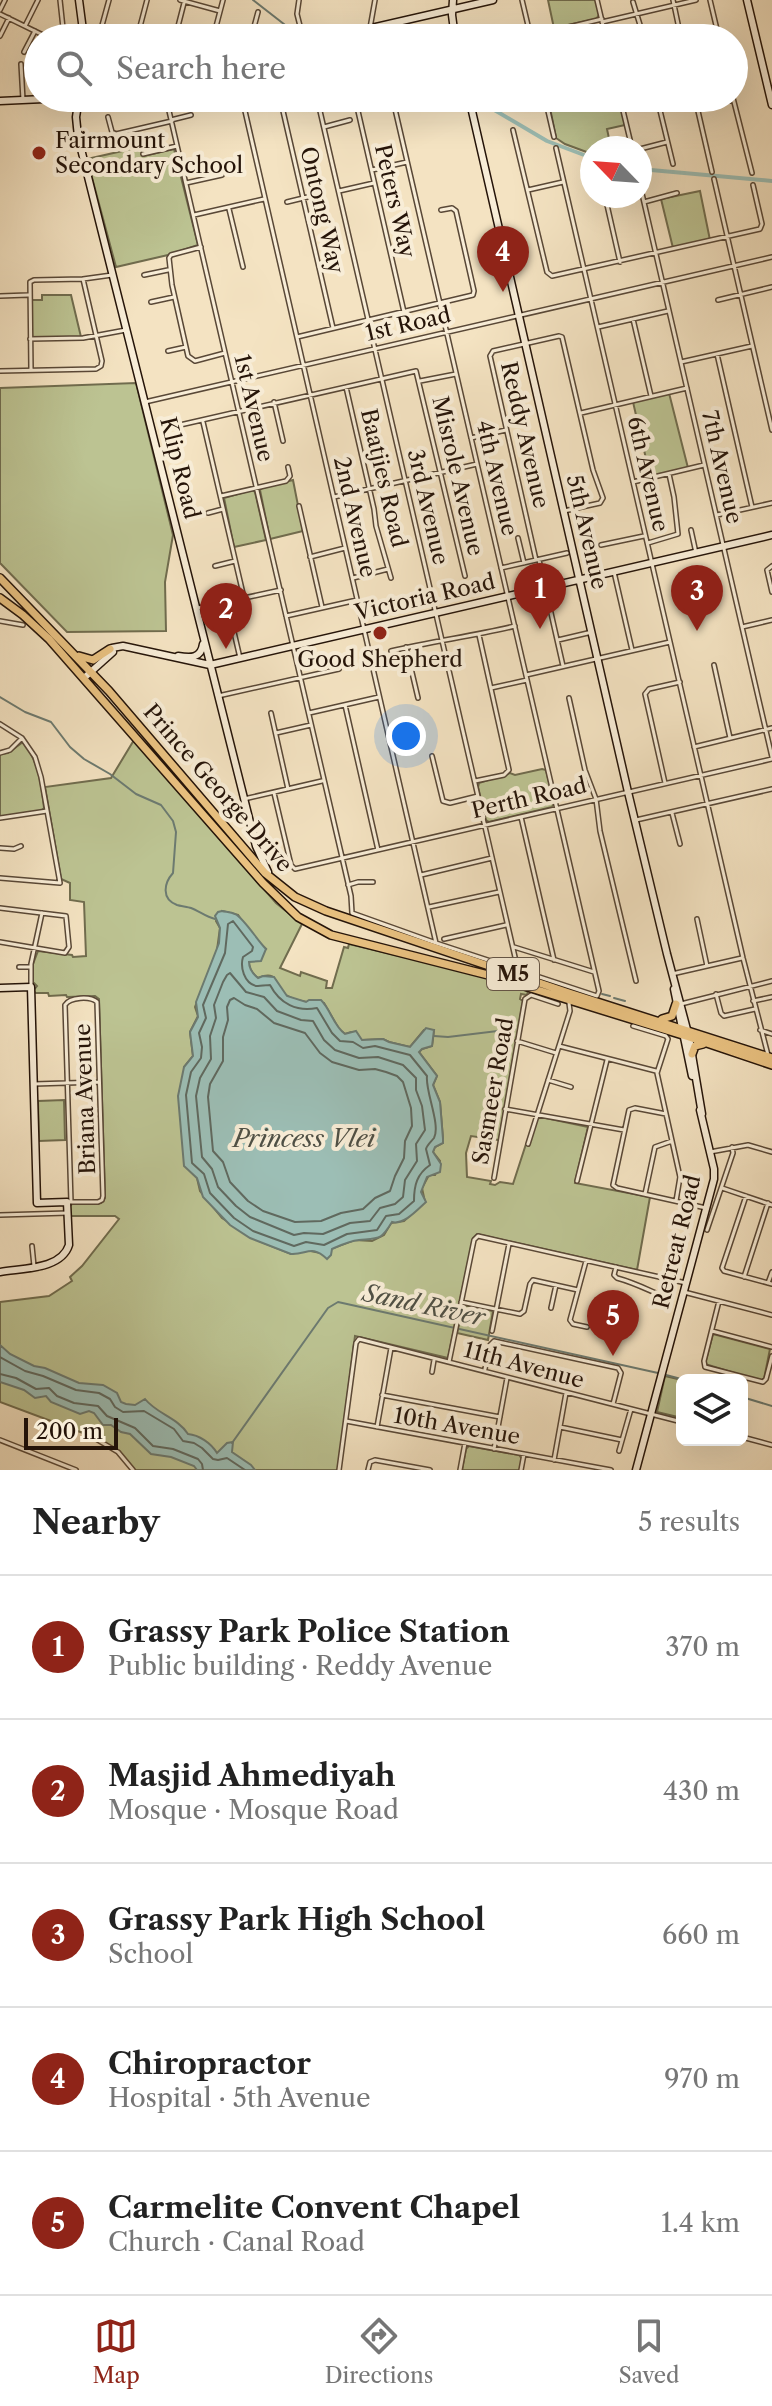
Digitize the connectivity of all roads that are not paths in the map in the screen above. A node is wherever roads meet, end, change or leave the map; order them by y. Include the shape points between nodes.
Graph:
1 (5, 0) edge
2 (38, 0) edge
3 (60, 0) edge
4 (79, 0) edge
5 (109, 0) edge
6 (147, 0) edge
7 (183, 0) edge
8 (223, 0) edge
9 (299, 0) edge
10 (375, 0) edge
11 (453, 0) edge
12 (493, 0) edge
13 (522, 0) edge
14 (597, 0) edge
15 (696, 0) edge
16 (710, 0) edge
17 (747, 0) edge
18 (633, 2) dead end
19 (673, 3) edge
20 (452, 10) junction
21 (220, 11) junction
22 (0, 12) edge
23 (258, 12) dead end
24 (638, 13) junction
25 (9, 18) junction
26 (602, 20) junction
27 (26, 24) edge
28 (62, 24) edge
29 (82, 24) edge
30 (102, 24) edge
31 (141, 24) edge
32 (178, 24) edge
33 (217, 24) edge
34 (255, 24) edge
35 (300, 24) edge
36 (373, 24) edge
37 (391, 24) edge
38 (454, 24) edge
39 (528, 24) edge
40 (583, 24) edge
41 (603, 24) edge
42 (641, 24) edge
43 (678, 24) edge
44 (716, 24) edge
45 (24, 26) edge
46 (0, 36) edge
47 (21, 64) dead end
48 (23, 100) joint
49 (0, 101) edge
50 (772, 105) edge
51 (78, 112) edge
52 (170, 112) edge
53 (245, 112) edge
54 (283, 112) edge
55 (320, 112) edge
56 (358, 112) edge
57 (396, 112) edge
58 (472, 112) edge
59 (548, 112) edge
60 (623, 112) edge
61 (660, 112) edge
62 (698, 112) edge
63 (736, 112) edge
64 (191, 115) dead end
65 (108, 117) dead end
66 (172, 120) junction
67 (350, 120) dead end
68 (324, 127) junction
69 (513, 130) dead end
70 (629, 136) edge
71 (554, 137) dead end
72 (668, 142) junction
73 (177, 146) junction
74 (652, 146) edge
75 (556, 148) dead end
76 (143, 154) dead end
77 (407, 162) junction
78 (673, 164) dead end
79 (372, 170) junction
80 (712, 172) dead end
81 (752, 173) dead end
82 (222, 175) dead end
83 (714, 179) dead end
84 (564, 182) junction
85 (186, 183) junction
86 (374, 183) junction
87 (753, 185) dead end
88 (528, 190) junction
89 (339, 191) junction
90 (677, 193) dead end
91 (320, 194) dead end
92 (303, 198) junction
93 (265, 199) junction
94 (652, 200) edge
95 (287, 202) dead end
96 (229, 207) junction
97 (608, 208) edge
98 (645, 208) edge
99 (441, 210) dead end
100 (194, 215) junction
101 (728, 237) junction
102 (201, 247) junction
103 (656, 253) junction
104 (772, 257) edge
105 (620, 262) junction
106 (734, 266) junction
107 (243, 267) dead end
108 (169, 270) junction
109 (585, 270) junction
110 (112, 274) junction
111 (144, 275) dead end
112 (83, 279) junction
113 (662, 282) junction
114 (772, 287) edge
115 (741, 294) junction
116 (28, 295) junction
117 (0, 296) edge
118 (175, 297) junction
119 (591, 298) junction
120 (718, 300) dead end
121 (151, 302) dead end
122 (440, 303) junction
123 (669, 311) junction
124 (404, 312) junction
125 (519, 315) junction
126 (633, 319) junction
127 (369, 320) junction
128 (598, 327) junction
129 (333, 328) junction
130 (126, 330) junction
131 (446, 332) junction
132 (96, 337) junction
133 (297, 337) junction
134 (30, 339) junction
135 (526, 344) junction
136 (752, 346) junction
137 (186, 347) junction
138 (375, 348) junction
139 (168, 351) dead end
140 (225, 353) junction
141 (717, 354) junction
142 (681, 362) junction
143 (303, 365) junction
144 (31, 370) junction
145 (0, 371) edge
146 (456, 374) junction
147 (382, 377) junction
148 (232, 381) junction
149 (420, 381) junction
150 (346, 386) junction
151 (687, 388) junction
152 (310, 394) junction
153 (651, 396) junction
154 (772, 396) edge
155 (764, 397) junction
156 (145, 402) junction
157 (274, 402) junction
158 (616, 404) junction
159 (239, 411) junction
160 (580, 413) junction
161 (203, 421) junction
162 (180, 425) dead end
163 (507, 430) junction
164 (772, 430) edge
165 (471, 438) junction
166 (283, 441) dead end
167 (477, 464) junction
168 (705, 465) junction
169 (288, 467) dead end
170 (441, 472) junction
171 (669, 474) junction
172 (405, 480) junction
173 (633, 482) junction
174 (256, 487) junction
175 (370, 489) junction
176 (221, 496) junction
177 (334, 497) junction
178 (772, 503) edge
179 (299, 506) dead end
180 (752, 507) junction
181 (223, 509) junction
182 (564, 511) junction
183 (208, 513) dead end
184 (717, 515) junction
185 (691, 530) dead end
186 (772, 535) edge
187 (645, 536) junction
188 (518, 538) dead end
189 (648, 543) junction
190 (601, 545) dead end
191 (724, 546) junction
192 (345, 548) junction
193 (567, 553) dead end
194 (696, 553) junction
195 (310, 557) junction
196 (538, 560) junction
197 (235, 561) junction
198 (524, 563) junction
199 (652, 563) junction
200 (215, 566) dead end
201 (772, 566) edge
202 (501, 568) junction
203 (389, 569) junction
204 (614, 572) junction
205 (465, 576) dead end
206 (0, 578) edge
207 (353, 578) junction
208 (391, 578) dead end
209 (580, 579) junction
210 (546, 587) junction
211 (281, 590) junction
212 (772, 592) edge
213 (508, 596) junction
214 (0, 598) edge
215 (244, 598) junction
216 (358, 600) junction
217 (227, 602) junction
218 (322, 607) junction
219 (196, 608) junction
220 (436, 613) junction
221 (286, 616) junction
222 (772, 620) edge
223 (0, 621) edge
224 (23, 625) dead end
225 (515, 626) junction
226 (742, 627) junction
227 (364, 629) junction
228 (592, 632) junction
229 (479, 635) junction
230 (203, 637) junction
231 (442, 638) junction
232 (558, 640) junction
233 (670, 642) junction
234 (293, 646) junction
235 (68, 647) junction
236 (406, 647) junction
237 (110, 649) junction
238 (133, 650) junction
239 (632, 650) junction
240 (391, 651) dead end
241 (166, 657) junction
242 (240, 658) junction
243 (598, 658) junction
244 (210, 665) junction
245 (714, 665) dead end
246 (563, 666) junction
247 (339, 669) dead end
248 (90, 670) junction
249 (82, 677) junction
250 (300, 677) junction
251 (526, 677) junction
252 (680, 682) junction
253 (491, 688) junction
254 (218, 696) junction
255 (380, 697) junction
256 (418, 698) dead end
257 (569, 698) dead end
258 (345, 705) junction
259 (271, 713) dead end
260 (309, 713) junction
261 (0, 724) edge
262 (311, 725) junction
263 (772, 728) edge
264 (766, 730) junction
265 (275, 733) junction
266 (22, 738) junction
267 (730, 738) junction
268 (694, 747) junction
269 (0, 753) edge
270 (432, 756) dead end
271 (772, 758) edge
272 (701, 775) junction
273 (324, 781) junction
274 (475, 781) junction
275 (665, 783) junction
276 (288, 789) junction
277 (772, 789) edge
278 (628, 792) junction
279 (274, 793) junction
280 (478, 796) junction
281 (244, 799) junction
282 (596, 799) junction
283 (708, 804) junction
284 (557, 808) junction
285 (47, 811) junction
286 (672, 812) junction
287 (521, 817) junction
288 (0, 818) edge
289 (636, 820) junction
290 (485, 825) junction
291 (414, 841) junction
292 (680, 844) dead end
293 (21, 846) dead end
294 (256, 846) junction
295 (0, 848) edge
296 (378, 850) junction
297 (342, 858) junction
298 (493, 858) junction
299 (257, 864) junction
300 (421, 875) junction
301 (0, 878) edge
302 (373, 882) dead end
303 (348, 885) junction
304 (284, 890) junction
305 (270, 891) junction
306 (500, 891) junction
307 (429, 907) junction
308 (0, 908) edge
309 (42, 913) junction
310 (697, 919) dead end
311 (508, 924) junction
312 (444, 939) dead end
313 (0, 942) edge
314 (436, 943) junction
315 (514, 947) junction
316 (34, 949) junction
317 (743, 958) junction
318 (554, 960) junction
319 (707, 966) junction
320 (19, 967) dead end
321 (31, 967) junction
322 (518, 970) junction
323 (594, 972) junction
324 (672, 974) junction
325 (636, 981) dead end
326 (772, 981) edge
327 (750, 986) junction
328 (31, 987) junction
329 (0, 988) edge
330 (547, 994) junction
331 (716, 994) junction
332 (772, 997) edge
333 (753, 1001) junction
334 (558, 1004) dead end
335 (679, 1004) junction
336 (595, 1008) junction
337 (755, 1009) junction
338 (570, 1011) junction
339 (644, 1017) junction
340 (633, 1026) dead end
341 (760, 1030) junction
342 (685, 1032) junction
343 (772, 1034) edge
344 (517, 1041) junction
345 (763, 1041) junction
346 (559, 1046) junction
347 (752, 1052) junction
348 (557, 1053) junction
349 (692, 1054) junction
350 (740, 1054) junction
351 (607, 1060) junction
352 (771, 1060) edge
353 (657, 1071) junction
354 (548, 1080) junction
355 (100, 1082) junction
356 (67, 1083) junction
357 (34, 1084) junction
358 (571, 1087) dead end
359 (505, 1109) junction
360 (666, 1114) junction
361 (702, 1114) junction
362 (537, 1115) junction
363 (591, 1124) junction
364 (624, 1130) junction
365 (672, 1141) junction
366 (528, 1144) dead end
367 (732, 1147) junction
368 (710, 1152) junction
369 (772, 1152) edge
370 (494, 1178) dead end
371 (577, 1181) dead end
372 (722, 1188) junction
373 (645, 1194) junction
374 (746, 1196) junction
375 (676, 1201) junction
376 (69, 1202) junction
377 (770, 1204) edge
378 (706, 1208) junction
379 (68, 1213) junction
380 (0, 1215) edge
381 (707, 1230) dead end
382 (509, 1242) junction
383 (32, 1246) dead end
384 (586, 1260) junction
385 (34, 1266) junction
386 (616, 1267) junction
387 (0, 1272) edge
388 (772, 1272) edge
389 (615, 1277) junction
390 (744, 1277) junction
391 (612, 1282) dead end
392 (631, 1282) junction
393 (686, 1283) junction
394 (770, 1284) edge
395 (556, 1285) junction
396 (578, 1290) junction
397 (629, 1290) dead end
398 (684, 1292) junction
399 (670, 1299) dead end
400 (719, 1301) junction
401 (461, 1302) junction
402 (551, 1308) dead end
403 (496, 1309) junction
404 (772, 1315) edge
405 (587, 1327) dead end
406 (492, 1331) dead end
407 (712, 1331) junction
408 (391, 1347) junction
409 (772, 1347) edge
410 (772, 1356) edge
411 (435, 1358) junction
412 (449, 1362) junction
413 (484, 1371) junction
414 (432, 1372) dead end
415 (508, 1377) junction
416 (566, 1392) junction
417 (382, 1395) junction
418 (613, 1404) junction
419 (631, 1409) junction
420 (650, 1414) junction
421 (500, 1417) junction
422 (676, 1420) edge
423 (346, 1421) junction
424 (377, 1427) junction
425 (560, 1427) junction
426 (91, 1436) dead end
427 (748, 1439) edge
428 (0, 1440) edge
429 (622, 1440) junction
430 (465, 1443) junction
431 (772, 1445) edge
432 (494, 1449) junction
433 (619, 1451) dead end
434 (524, 1454) junction
435 (554, 1460) junction
436 (76, 1470) edge
437 (133, 1470) edge
438 (339, 1470) edge
439 (368, 1470) edge
440 (430, 1470) edge
441 (460, 1470) edge
442 (521, 1470) edge
443 (611, 1470) edge
444 (636, 1470) edge

1 - 22 street
2 - 27 street
3 - 28 street
4 - 29 street
5 - 30 street
6 - 31 street
7 - 21 street
7 - 32 street
8 - 21 street
9 - 35 street
10 - 36 street
11 - 20 street
12 - 20 street
13 - 39 street
14 - 26 street
15 - 19 street
16 - 44 street
17 - 50 street
18 - 24 street
19 - 24 street
19 - 43 street
20 - 37 street
20 - 38 street
21 - 33 street
22 - 25 street
23 - 34 street
24 - 26 street
24 - 42 street
25 - 45 street
25 - 46 street
26 - 40 street
26 - 41 street
47 - 48 street
48 - 49 street
51 - 110 street, Klip Road via 77,130
52 - 66 street, 1st Avenue
53 - 93 street, 2nd Avenue
54 - 92 street, Ontong Way
55 - 68 street, 3rd Avenue
56 - 79 street, Peters Way
57 - 77 street, 4th Avenue
58 - 125 street, 5th Avenue
59 - 71 street
60 - 70 street
61 - 72 street
62 - 80 street
63 - 81 street
64 - 66 street
65 - 66 street via 117,134
66 - 73 street, 1st Avenue
67 - 68 street
68 - 89 street, 3rd Avenue
69 - 88 street
72 - 74 street
72 - 78 street
73 - 76 street
73 - 85 street, 1st Avenue
75 - 84 street, 6th Avenue
77 - 79 street
77 - 122 street, 4th Avenue
79 - 86 street, Peters Way
82 - 85 street
83 - 101 street
84 - 88 street
84 - 109 street, 6th Avenue
85 - 100 street, 1st Avenue
86 - 89 street
86 - 124 street, Peters Way
87 - 101 street via 761,228
88 - 109 street via 548,274
89 - 127 street, 3rd Avenue
90 - 94 street
91 - 92 street
92 - 95 street
92 - 129 street, Ontong Way
93 - 96 street
93 - 133 street, 2nd Avenue
96 - 100 street
96 - 107 street
97 - 105 street
98 - 103 street, 7th Avenue
99 - 122 street via 456,211 474,292
100 - 102 street, 1st Avenue
101 - 103 street
101 - 106 street
102 - 108 street via 171,255
102 - 140 street, 1st Avenue
103 - 105 street
103 - 113 street, 7th Avenue
104 - 106 street, 1st Road
105 - 109 street
106 - 113 street, 1st Road
106 - 115 street
108 - 111 street
108 - 118 street
109 - 119 street, 6th Avenue
110 - 112 street
110 - 130 street, Klip Road
112 - 116 street via 34,280
112 - 132 street
113 - 119 street, 1st Road
113 - 123 street, 7th Avenue
114 - 115 street
115 - 120 street
115 - 136 street
116 - 117 street
116 - 134 street
118 - 121 street
118 - 137 street
119 - 125 street, 1st Road
119 - 128 street, 6th Avenue
122 - 124 street
122 - 131 street, 4th Avenue
123 - 126 street
123 - 142 street, 7th Avenue
124 - 127 street
125 - 131 street, 1st Road
125 - 135 street, 5th Avenue
126 - 128 street
126 - 153 street
127 - 129 street
127 - 138 street, 3rd Avenue
128 - 158 street, 6th Avenue
129 - 133 street
130 - 132 street
130 - 156 street, Klip Road
131 - 138 street, 1st Road
131 - 146 street, 4th Avenue
132 - 134 street
132 - 144 street via 99,368
133 - 143 street, 2nd Avenue
134 - 144 street
135 - 160 street via 562,337
135 - 163 street, Reddy Avenue via 490,354
135 - 182 street, 5th Avenue
136 - 141 street
136 - 155 street
137 - 139 street
137 - 140 street via 192,360
138 - 143 street, 1st Road
138 - 147 street, 3rd Avenue
140 - 148 street, 1st Avenue
141 - 142 street
141 - 180 street
142 - 151 street, 7th Avenue
143 - 148 street, 1st Road
143 - 152 street, 2nd Avenue
144 - 145 street
146 - 149 street
146 - 165 street, 4th Avenue
147 - 149 street, Misrole Avenue via 414,370
147 - 150 street
147 - 172 street, 3rd Avenue
148 - 156 street, 1st Road
148 - 159 street, 1st Avenue
149 - 170 street, Misrole Avenue
150 - 152 street
150 - 175 street, Baatjies Road
151 - 153 street
151 - 168 street, 7th Avenue
152 - 157 street
152 - 177 street, 2nd Avenue
153 - 158 street
154 - 155 street
155 - 164 street
156 - 219 street, Klip Road
157 - 159 street
157 - 166 street
158 - 160 street
158 - 173 street, 6th Avenue
159 - 161 street
159 - 174 street, 1st Avenue
160 - 182 street via 602,502
161 - 162 street
161 - 176 street
163 - 165 street
163 - 196 street, Reddy Avenue
165 - 167 street, 4th Avenue
167 - 170 street
167 - 202 street, 4th Avenue
168 - 171 street
168 - 184 street, 7th Avenue
169 - 174 street via 286,481
170 - 172 street
170 - 205 street, Misrole Avenue
171 - 173 street
171 - 189 street via 678,534
172 - 175 street
172 - 220 street, 3rd Avenue
173 - 187 street, 6th Avenue
174 - 176 street
174 - 211 street, 1st Avenue
175 - 177 street
175 - 203 street, Baatjies Road
176 - 181 street
177 - 192 street, 2nd Avenue
178 - 180 street
179 - 195 street
180 - 184 street
181 - 183 street
181 - 197 street
182 - 209 street, 5th Avenue
184 - 191 street, 7th Avenue
185 - 194 street
186 - 191 street, Victoria Road
187 - 189 street, 6th Avenue
187 - 190 street
188 - 198 street
189 - 199 street, 6th Avenue
191 - 194 street, Victoria Road
191 - 226 street, 7th Avenue
192 - 195 street
192 - 207 street, 2nd Avenue
193 - 196 street
194 - 199 street, Victoria Road
195 - 218 street
196 - 198 street
196 - 210 street, Reddy Avenue
197 - 200 street
197 - 215 street
198 - 202 street
199 - 204 street, Victoria Road
199 - 233 street, 6th Avenue
201 - 212 street via 767,571
202 - 213 street, 4th Avenue
203 - 207 street
203 - 208 street, Baatjies Road
204 - 209 street, Victoria Road
204 - 239 street
206 - 235 main road, Prince George Drive / M5
207 - 216 street, 2nd Avenue
209 - 210 street, Victoria Road
209 - 228 street, 5th Avenue
210 - 213 street, Victoria Road
210 - 232 street, Reddy Avenue
211 - 215 street
211 - 221 street, 1st Avenue
213 - 220 street, Victoria Road
213 - 225 street, 4th Avenue
214 - 249 main road, Prince George Drive / M5 via 37,627
215 - 217 street
216 - 218 street
216 - 227 street, 2nd Avenue
217 - 219 street
217 - 242 street
218 - 221 street
219 - 230 street, Klip Road
220 - 227 street, Victoria Road
220 - 231 street, 3rd Avenue
221 - 234 street, 1st Avenue
222 - 226 street
223 - 224 street
225 - 229 street
225 - 251 street, 4th Avenue
226 - 264 street, 7th Avenue
227 - 234 street, Victoria Road
227 - 255 street, 2nd Avenue
228 - 232 street
228 - 243 street, 5th Avenue
229 - 231 street
229 - 253 street
230 - 241 street via 197,656
230 - 244 street, Klip Road
231 - 236 street
231 - 274 street, 3rd Avenue
232 - 246 street, Reddy Avenue
233 - 239 street
233 - 252 street, 6th Avenue
234 - 242 street, Victoria Road
234 - 250 street, 1st Avenue
235 - 237 main road via 88,660
235 - 248 main road, Prince George Drive / M5
236 - 240 street
236 - 256 street
237 - 238 street, Victoria Road
237 - 248 street
238 - 241 street, Victoria Road
238 - 248 street via 114,651
239 - 243 street
241 - 244 street, Victoria Road
242 - 244 street, Victoria Road
243 - 246 street
243 - 278 street, 5th Avenue
244 - 254 street, Klip Road
245 - 267 street
246 - 251 street
247 - 250 street
248 - 249 street
248 - 299 main road, Prince George Drive / M5
249 - 305 main road, Prince George Drive / M5
250 - 254 street
250 - 260 street, 1st Avenue
251 - 253 street
251 - 284 street, 4th Avenue
252 - 268 street, 6th Avenue
252 - 275 street via 645,692
253 - 274 street via 509,770
254 - 281 street, Klip Road
255 - 258 street
255 - 291 street, 2nd Avenue
257 - 282 street
258 - 260 street
258 - 296 street
259 - 265 street
260 - 262 street, 1st Avenue
261 - 266 street
262 - 265 street
262 - 273 street, 1st Avenue
263 - 264 street
264 - 267 street
264 - 271 street, 7th Avenue
265 - 276 street
266 - 269 street
266 - 285 street via 39,767
267 - 268 street
268 - 272 street, 6th Avenue
270 - 280 street via 443,801
271 - 272 street, Perth Road
272 - 275 street, Perth Road
272 - 283 street, 6th Avenue
273 - 276 street
273 - 297 street, 1st Avenue
274 - 280 street, 3rd Avenue
275 - 278 street, Perth Road
276 - 279 street
277 - 283 street
278 - 282 street, Perth Road
278 - 289 street, 5th Avenue
279 - 281 street
279 - 297 street, Perth Road via 293,868
280 - 290 street, 3rd Avenue
281 - 294 street, Klip Road
282 - 284 street, Perth Road
282 - 325 street
283 - 286 street
283 - 317 street, 6th Avenue
284 - 287 street, Perth Road
284 - 323 street, 4th Avenue
285 - 288 street
285 - 301 street via 60,883
286 - 289 street
286 - 292 street
287 - 290 street, Perth Road
287 - 318 street
289 - 324 street, 5th Avenue
290 - 291 street, Perth Road
290 - 298 street, 3rd Avenue
291 - 296 street, Perth Road
291 - 300 street, 2nd Avenue
293 - 295 street
294 - 299 street, Klip Road
294 - 304 street, Klip Road via 265,868
296 - 297 street, Perth Road
297 - 303 street, 1st Avenue
298 - 300 street
298 - 306 street, 3rd Avenue
299 - 304 main road, Prince George Drive / M5
299 - 305 main road
300 - 307 street, 2nd Avenue
302 - 303 street
303 - 314 street, 1st Avenue via 355,916
304 - 339 main road, Prince George Drive / M5 via 326,911
305 - 330 main road, Prince George Drive / M5 via 304,922 336,937
306 - 307 street
306 - 311 street, 3rd Avenue
307 - 314 street, 2nd Avenue
308 - 309 street
309 - 316 street
309 - 316 street via 68,918 69,947 65,953
310 - 319 street
311 - 312 street
311 - 315 street, 3rd Avenue
313 - 316 street
314 - 322 street
315 - 318 street
315 - 322 street, 3rd Avenue
316 - 321 street
317 - 319 street
317 - 327 street, 6th Avenue
318 - 323 street
319 - 324 street
320 - 321 street
321 - 328 street
322 - 323 street, 4th Avenue via 594,996
324 - 335 street, 5th Avenue
326 - 327 street
327 - 331 street
327 - 333 street, 6th Avenue
328 - 329 street
328 - 357 street
330 - 336 main road, Prince George Drive / M5
330 - 338 street via 569,1003
331 - 335 street
331 - 337 street via 723,1015
332 - 333 street
333 - 337 street, 6th Avenue
334 - 344 street, Sasmeer Road via 526,996
335 - 339 main road via 670,1018
335 - 342 street, 5th Avenue
336 - 338 street via 577,1005
336 - 342 main road, Prince George Drive / M5
337 - 341 street, 6th Avenue
338 - 346 street
339 - 342 main road, Prince George Drive / M5
340 - 353 street via 667,1037
341 - 343 street
341 - 345 street, 6th Avenue
342 - 347 main road, Prince George Drive / M5
342 - 349 street, Retreat Road
342 - 350 main road, Prince George Drive / M5
342 - 361 street, Retreat Road
344 - 348 street
344 - 359 street, Sasmeer Road
345 - 347 street via 762,1049
345 - 352 street, 6th Avenue
346 - 348 street
346 - 351 street
347 - 352 main road, Prince George Drive / M5
348 - 354 street
349 - 350 main road via 702,1044
349 - 361 street, Retreat Road
350 - 352 main road, Prince George Drive / M5
351 - 353 street
351 - 363 street
353 - 360 street
354 - 358 street
354 - 362 street
355 - 356 street
355 - 356 street, Briana Avenue via 97,1002 71,1000 66,1003
355 - 376 street, Briana Avenue via 103,1198
356 - 357 street
356 - 376 street
357 - 376 street via 37,1203
359 - 362 street
359 - 370 street, Sasmeer Road
360 - 364 street via 631,1108
360 - 365 street
361 - 368 street, Retreat Road
362 - 363 street
362 - 366 street
363 - 364 street
363 - 371 street
364 - 373 street via 613,1182
365 - 373 street via 655,1147
365 - 375 street via 680,1179
367 - 368 street
367 - 369 street
367 - 372 street
368 - 378 street, Retreat Road via 714,1174
372 - 374 street
372 - 381 street
373 - 375 street
374 - 377 street
374 - 390 street via 721,1266
375 - 378 street
376 - 379 street
377 - 390 street
378 - 393 street, Retreat Road
379 - 380 street
379 - 385 street via 67,1252 54,1263
382 - 384 street
382 - 401 street via 476,1237
382 - 403 street
383 - 385 street
384 - 386 street
384 - 396 street
385 - 387 street
386 - 389 street
386 - 393 street
388 - 394 street
389 - 391 street
389 - 392 street
390 - 394 street
392 - 397 street
392 - 399 street
393 - 398 street, Retreat Road
395 - 396 street
395 - 402 street
395 - 403 street via 531,1281 522,1313
396 - 405 street via 571,1321
398 - 400 street
398 - 420 street, Retreat Road
400 - 404 street
400 - 407 street
401 - 403 street
401 - 412 street
403 - 406 street
407 - 409 street
407 - 410 street via 707,1368 763,1382
408 - 411 street, 11th Avenue
408 - 417 street
408 - 423 street, 11th Avenue via 357,1339
411 - 412 street, 11th Avenue
411 - 414 street
412 - 413 street, 11th Avenue
413 - 415 street, 11th Avenue
413 - 418 street via 492,1342 619,1369
415 - 416 street, 11th Avenue
415 - 421 street
416 - 418 street, 11th Avenue
416 - 425 street
417 - 421 street
417 - 424 street
418 - 419 street, 11th Avenue
419 - 420 street, 11th Avenue
419 - 429 street
420 - 422 street, 11th Avenue
420 - 444 street, Retreat Road
421 - 432 street
423 - 424 street, 10th Avenue
423 - 438 street
424 - 430 street, 10th Avenue
425 - 429 street
425 - 435 street
426 - 437 street via 118,1452
427 - 431 street
428 - 436 street
429 - 433 street
430 - 432 street, 10th Avenue
430 - 441 street
432 - 434 street, 10th Avenue
434 - 435 street, 10th Avenue
434 - 442 street
435 - 443 street, 10th Avenue
439 - 440 street via 374,1460

